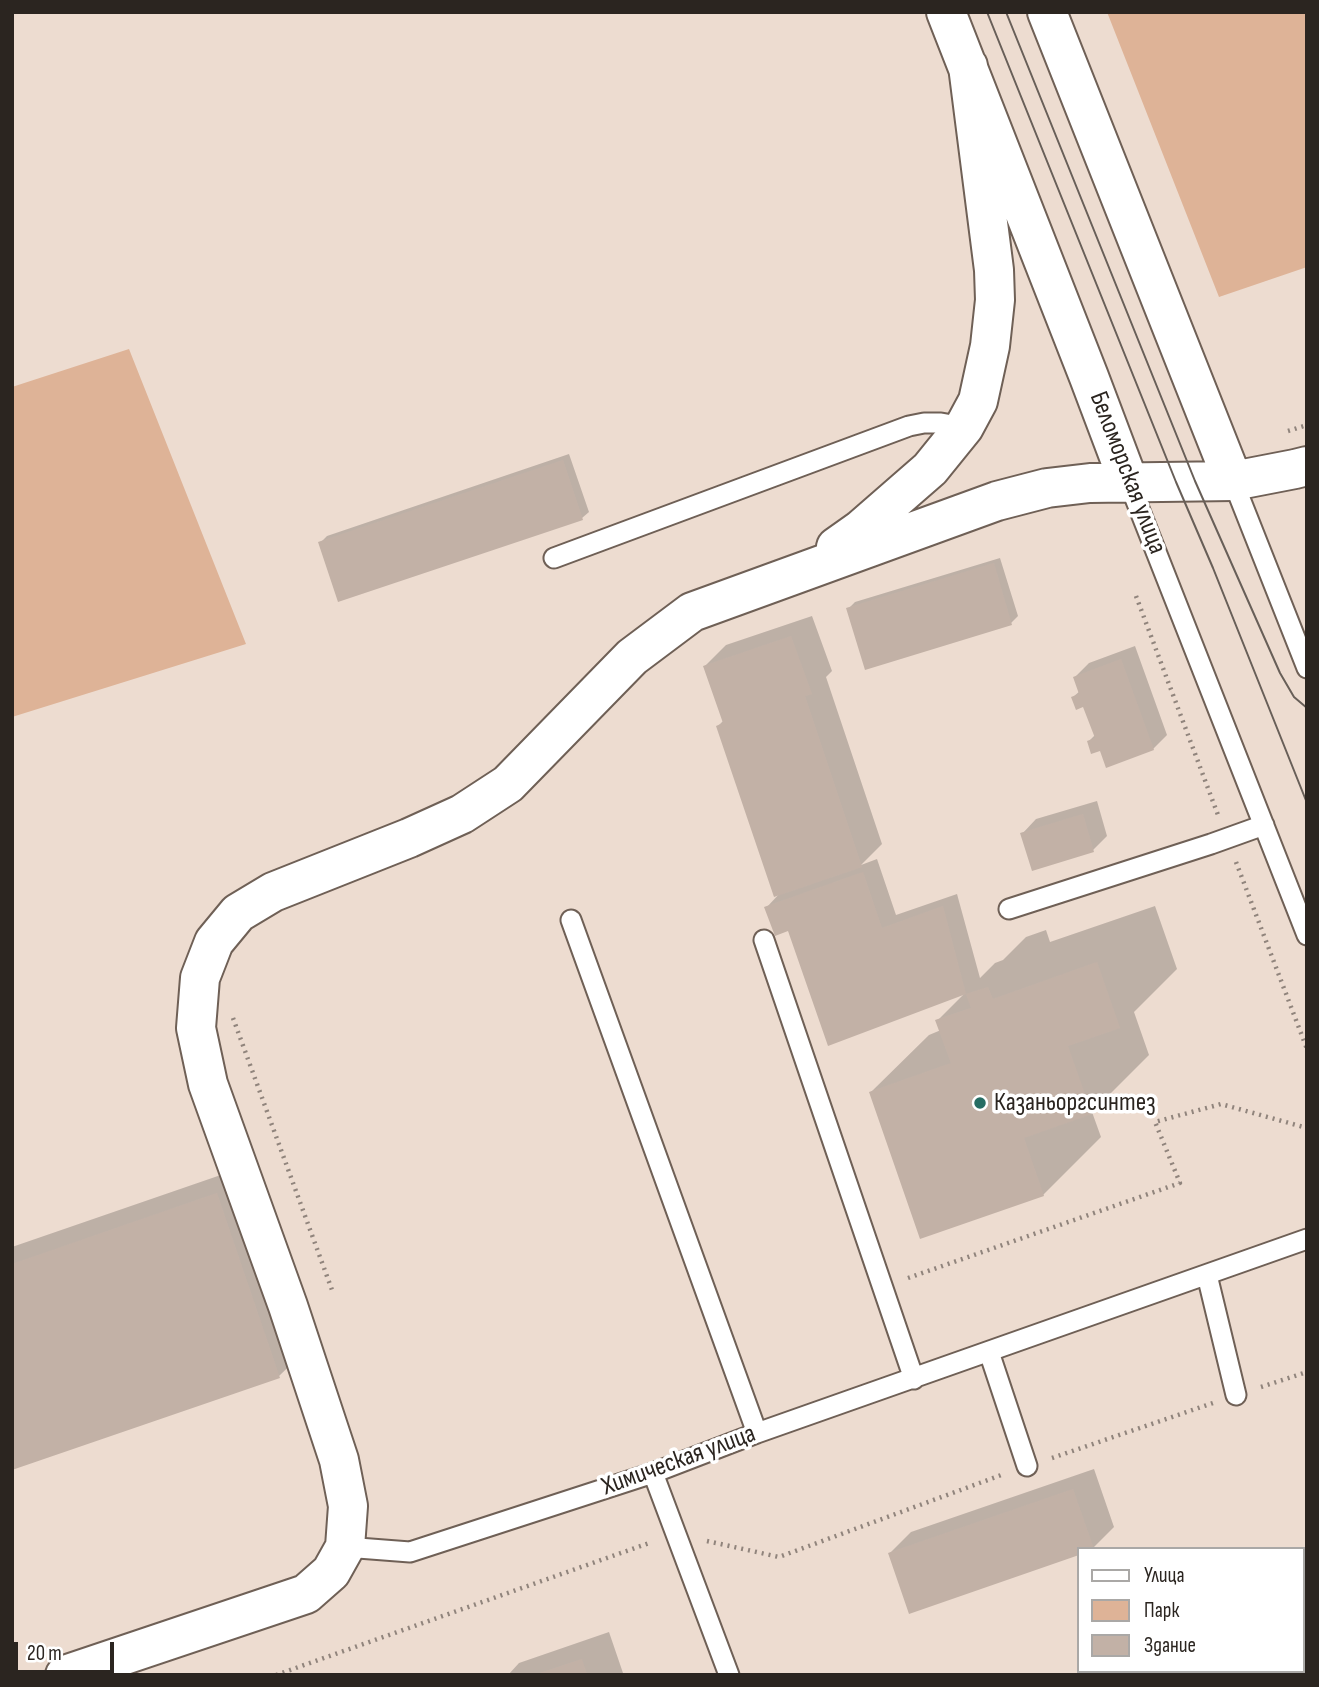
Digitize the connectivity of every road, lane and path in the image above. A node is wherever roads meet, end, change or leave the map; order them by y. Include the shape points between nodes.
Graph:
1 (946, 12) edge
2 (1047, 12) edge
3 (968, 66) junction
4 (1307, 425) edge
5 (964, 427) junction
6 (1282, 433) dead end
7 (1307, 466) edge
8 (1233, 481) junction
9 (1129, 482) junction
10 (554, 558) dead end
11 (800, 573) junction
12 (1307, 668) edge
13 (1264, 825) junction
14 (1009, 909) dead end
15 (571, 920) dead end
16 (1307, 935) edge
17 (764, 940) dead end
18 (200, 978) junction
19 (1307, 1128) edge
20 (1307, 1240) edge
21 (1207, 1275) junction
22 (908, 1278) dead end
23 (332, 1290) dead end
24 (989, 1352) junction
25 (914, 1379) junction
26 (1236, 1395) dead end
27 (757, 1433) junction
28 (1027, 1466) dead end
29 (653, 1473) junction
30 (675, 1534) junction
31 (345, 1547) junction
32 (779, 1557) dead end
33 (114, 1667) edge
34 (65, 1675) edge
35 (276, 1675) edge
36 (729, 1675) edge

1 - 3 main road, Беломорская улица
2 - 8 main road
3 - 5 main road via 995,300 978,401
3 - 9 main road, Беломорская улица
4 - 6 path
5 - 10 lane via 941,423 909,426
5 - 11 main road via 930,469 860,530
7 - 8 main road
8 - 9 main road
8 - 12 lane
9 - 11 main road via 1047,488 997,500
9 - 13 lane, Беломорская улица
11 - 18 main road via 692,612 632,657 508,784 462,814 273,892 238,913 214,942
13 - 14 lane
13 - 16 lane, Беломорская улица
15 - 27 lane
17 - 25 lane
18 - 23 path via 231,1012
18 - 31 main road via 196,1028 208,1084 340,1460 348,1506
19 - 22 path via 1221,1104 1155,1122 1180,1183
20 - 21 lane, Химическая улица
21 - 24 lane, Химическая улица
21 - 26 lane
24 - 25 lane, Химическая улица
24 - 28 lane
25 - 27 lane, Химическая улица
27 - 29 lane, Химическая улица
29 - 30 lane
29 - 31 lane, Химическая улица via 410,1552
30 - 32 path
30 - 35 path
30 - 36 lane
31 - 33 main road via 331,1572 306,1594
33 - 34 main road

